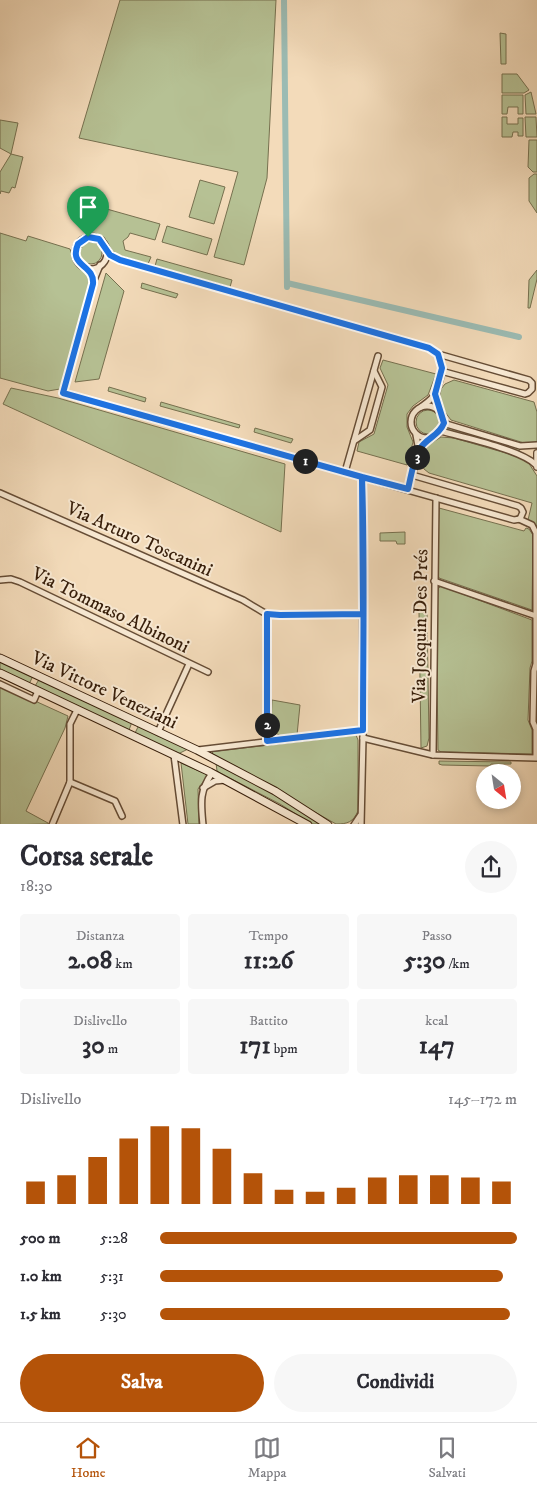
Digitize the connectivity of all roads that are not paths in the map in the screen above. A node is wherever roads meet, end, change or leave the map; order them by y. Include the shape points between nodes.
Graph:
1 (106, 251) junction
2 (127, 262) junction
3 (101, 264) junction
4 (88, 268) junction
5 (94, 280) junction
6 (438, 354) junction
7 (378, 356) dead end
8 (442, 370) junction
9 (374, 371) junction
10 (435, 394) junction
11 (421, 407) junction
12 (440, 412) junction
13 (444, 423) junction
14 (440, 431) junction
15 (416, 435) junction
16 (431, 437) junction
17 (354, 441) junction
18 (537, 446) edge
19 (419, 450) junction
20 (537, 453) edge
21 (537, 466) edge
22 (345, 472) junction
23 (412, 475) junction
24 (362, 477) junction
25 (408, 489) junction
26 (0, 493) edge
27 (436, 498) junction
28 (519, 520) junction
29 (0, 580) edge
30 (434, 581) junction
31 (267, 614) junction
32 (363, 614) junction
33 (536, 616) edge
34 (0, 658) edge
35 (190, 664) junction
36 (208, 672) dead end
37 (0, 674) edge
38 (37, 675) junction
39 (534, 678) junction
40 (0, 684) edge
41 (537, 684) edge
42 (30, 688) junction
43 (38, 691) junction
44 (535, 694) edge
45 (537, 702) edge
46 (533, 708) junction
47 (77, 710) junction
48 (137, 722) junction
49 (363, 730) junction
50 (158, 732) junction
51 (130, 734) junction
52 (363, 738) junction
53 (267, 741) junction
54 (197, 750) junction
55 (433, 755) junction
56 (178, 757) junction
57 (211, 757) junction
58 (536, 758) edge
59 (211, 773) junction
60 (225, 780) junction
61 (70, 782) junction
62 (203, 788) junction
63 (362, 814) junction
64 (122, 816) dead end
65 (53, 824) edge
66 (183, 824) edge
67 (203, 824) edge
68 (308, 824) edge
69 (328, 824) edge
70 (354, 824) edge
71 (361, 824) edge

1 - 2 street
1 - 3 street
1 - 4 street via 96,238 80,241 76,257
2 - 3 street
2 - 6 street via 429,348
3 - 4 street
3 - 5 street
4 - 5 street
5 - 22 street via 63,393
6 - 8 street
6 - 8 street via 529,380 532,386 524,394
7 - 9 street
8 - 10 street
9 - 17 street
9 - 17 street via 382,387 370,430
10 - 11 street
10 - 12 street
11 - 12 street via 433,406
11 - 15 street via 412,419
12 - 13 street
13 - 14 street
13 - 18 street via 520,446
14 - 16 street
14 - 21 street via 516,453
15 - 16 street
15 - 19 street
16 - 19 street
17 - 22 street
19 - 23 street
20 - 21 street
22 - 24 street
23 - 25 street
23 - 28 street via 518,506 523,512
24 - 25 street
24 - 32 street
25 - 27 street
26 - 31 street, Via Arturo Toscanini via 248,602
27 - 28 street
27 - 30 street, Via Josquin Des Prés
28 - 33 street via 531,524 536,533
29 - 35 street, Via Tommaso Albinoni via 20,582
30 - 33 street
30 - 55 street, Via Josquin Des Prés
31 - 32 street, Via Arturo Toscanini
31 - 53 street
32 - 49 street
33 - 39 street
34 - 38 main road, Via Vittore Veneziani
35 - 36 street, Via Tommaso Albinoni
35 - 50 street
37 - 42 main road, Via Vittore Veneziani
38 - 42 main road
38 - 48 main road, Via Vittore Veneziani
39 - 41 street
39 - 44 street
40 - 43 street via 34,700
42 - 43 main road, Via Vittore Veneziani
43 - 47 main road, Via Vittore Veneziani
44 - 46 street
45 - 46 street
46 - 58 street
47 - 51 main road, Via Vittore Veneziani
47 - 61 street via 70,724
48 - 50 main road, Via Vittore Veneziani
48 - 51 main road
49 - 52 street
49 - 53 street
50 - 54 main road, Via Vittore Veneziani
51 - 56 main road, Via Vittore Veneziani
52 - 55 street
52 - 63 street
53 - 54 street
54 - 56 main road, Via Vittore Veneziani
54 - 57 main road, Via Vittore Veneziani
55 - 58 street
56 - 59 main road, Via Vittore Veneziani
56 - 66 street, Via Vittore Veneziani via 176,767
57 - 59 main road
57 - 69 main road, Via Vittore Veneziani
59 - 60 main road, Via Vittore Veneziani
59 - 62 street
60 - 62 street
60 - 68 main road, Via Vittore Veneziani
61 - 64 street via 115,801
61 - 65 street
62 - 67 street
63 - 70 street
63 - 71 street

